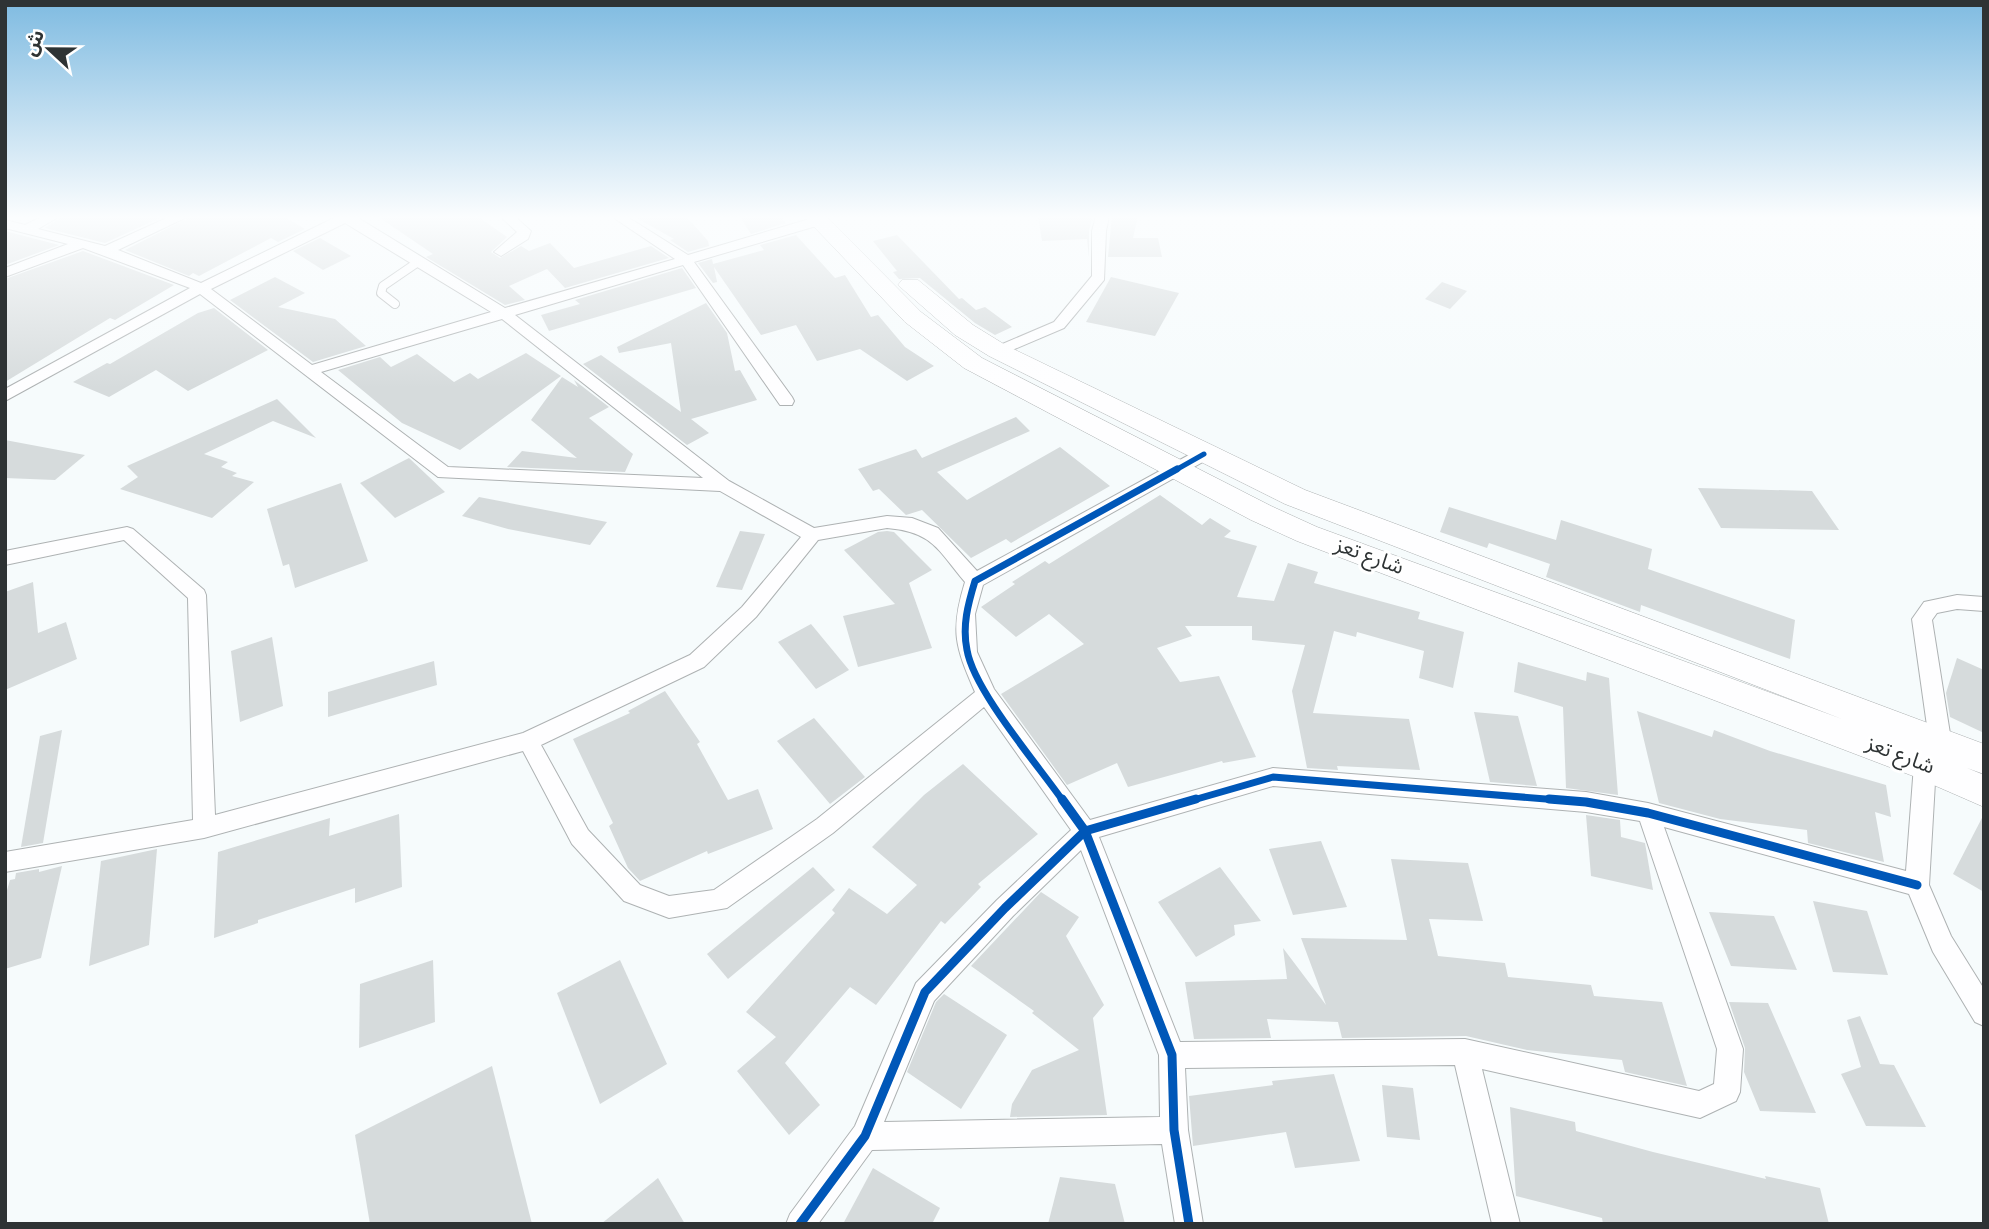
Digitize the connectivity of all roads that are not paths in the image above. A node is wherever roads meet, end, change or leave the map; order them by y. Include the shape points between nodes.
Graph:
1 (164, 273) edge
2 (231, 273) edge
3 (401, 273) edge
4 (437, 273) edge
5 (642, 273) edge
6 (695, 273) edge
7 (874, 273) edge
8 (892, 273) edge
9 (1099, 273) edge
10 (201, 288) junction
11 (395, 304) dead end
12 (506, 315) junction
13 (998, 351) junction
14 (311, 370) junction
15 (5, 396) edge
16 (786, 401) dead end
17 (1204, 454) junction
18 (1177, 468) junction
19 (723, 485) junction
20 (812, 535) junction
21 (5, 558) edge
22 (975, 580) junction
23 (1984, 604) edge
24 (986, 694) junction
25 (1940, 740) junction
26 (528, 741) junction
27 (1984, 759) edge
28 (1925, 765) junction
29 (1984, 792) edge
30 (1648, 813) junction
31 (204, 828) junction
32 (1085, 831) junction
33 (5, 862) edge
34 (1917, 885) junction
35 (1984, 1013) edge
36 (1465, 1052) junction
37 (1172, 1055) junction
38 (1174, 1130) junction
39 (865, 1136) junction
40 (800, 1224) edge
41 (1189, 1224) edge
42 (1506, 1224) edge

1 - 10 street
2 - 10 street
3 - 11 lane via 380,293
4 - 12 street
5 - 12 street
6 - 16 street
7 - 18 main road, شارع تعز via 913,317 973,363
8 - 13 main road, شارع تعز
9 - 13 street via 1059,325
10 - 14 street
10 - 15 street
12 - 14 street
12 - 19 street
13 - 17 main road, شارع تعز
14 - 19 street via 444,473
17 - 18 street
17 - 25 main road, شارع تعز via 1295,498
18 - 22 street
18 - 28 main road, شارع تعز via 1307,534
19 - 20 street
20 - 22 street via 887,522 912,523 932,532
20 - 26 street via 749,612 697,660
21 - 31 street via 127,533 197,595
22 - 24 street via 965,614 967,652
23 - 25 street via 1957,602 1931,607 1922,619
24 - 26 street via 825,826 719,900 668,907 632,893 580,837
24 - 32 street
25 - 27 main road, شارع تعز
26 - 31 street
28 - 29 main road, شارع تعز
28 - 34 street
30 - 32 street via 1586,802 1273,777
30 - 34 street
30 - 36 street via 1730,1049 1727,1091 1700,1105
31 - 33 street
32 - 37 street
32 - 39 street via 925,992
34 - 35 street via 1942,944
36 - 37 street
36 - 42 street
37 - 38 street
38 - 39 street
38 - 41 street
39 - 40 street

